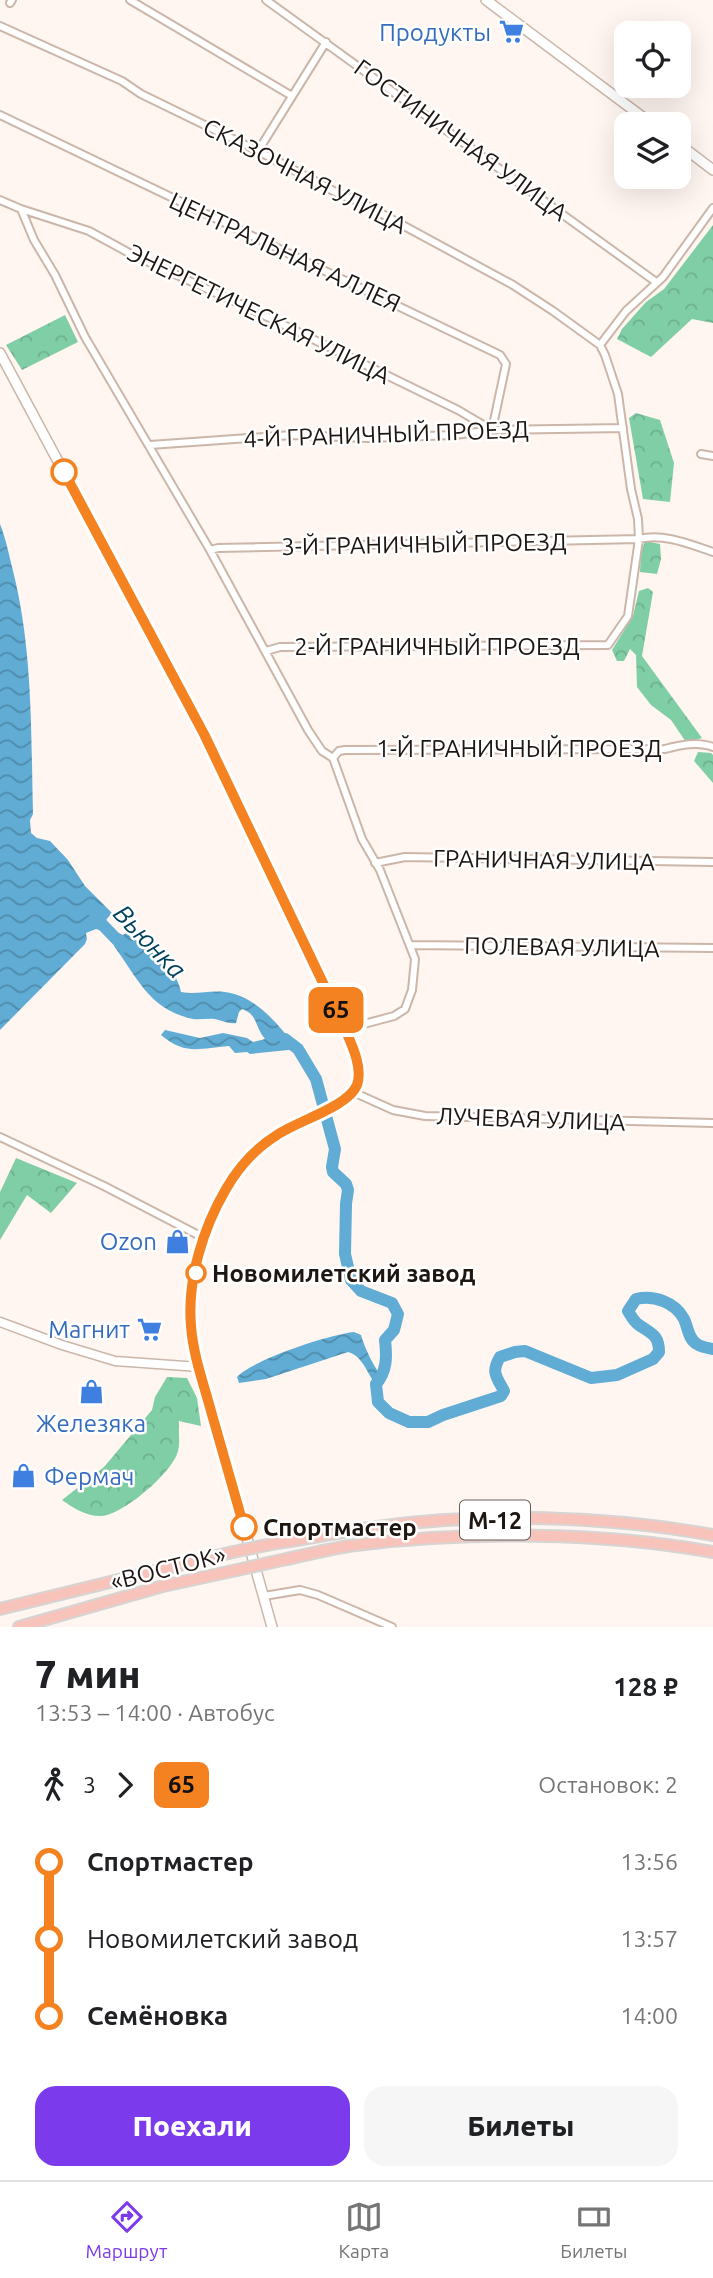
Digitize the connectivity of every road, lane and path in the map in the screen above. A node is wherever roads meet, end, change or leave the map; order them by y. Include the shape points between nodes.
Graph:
1 (130, 0) edge
2 (266, 0) edge
3 (486, 0) edge
4 (0, 26) edge
5 (326, 42) junction
6 (292, 96) junction
7 (636, 112) edge
8 (0, 115) edge
9 (258, 151) junction
10 (691, 153) edge
11 (713, 170) edge
12 (0, 200) edge
13 (713, 208) edge
14 (21, 209) junction
15 (656, 282) junction
16 (600, 345) junction
17 (0, 353) edge
18 (623, 428) junction
19 (492, 430) junction
20 (150, 445) junction
21 (701, 454) dead end
22 (713, 456) edge
23 (639, 539) junction
24 (210, 550) junction
25 (713, 552) edge
26 (266, 651) junction
27 (711, 746) edge
28 (333, 758) junction
29 (713, 862) edge
30 (375, 863) junction
31 (411, 945) junction
32 (713, 948) edge
33 (345, 1029) junction
34 (353, 1092) junction
35 (713, 1123) edge
36 (0, 1137) edge
37 (204, 1238) junction
38 (0, 1322) edge
39 (199, 1367) junction
40 (713, 1535) edge
41 (713, 1552) edge
42 (264, 1596) junction
43 (0, 1609) edge
44 (19, 1627) edge
45 (272, 1627) edge
46 (392, 1627) edge

1 - 6 street
2 - 5 street, ГОСТИНИЧНАЯ УЛИЦА
3 - 7 main road
4 - 9 street, СКАЗОЧНАЯ УЛИЦА via 122,81
5 - 6 street
5 - 15 street, ГОСТИНИЧНАЯ УЛИЦА
6 - 9 street
8 - 19 street, ЦЕНТРАЛЬНАЯ АЛЛЕЯ via 500,355 506,364
9 - 16 street, СКАЗОЧНАЯ УЛИЦА via 513,285
10 - 11 main road
12 - 14 street, ЭНЕРГЕТИЧЕСКАЯ УЛИЦА
13 - 15 street
14 - 19 street, ЭНЕРГЕТИЧЕСКАЯ УЛИЦА via 89,231
14 - 20 street via 85,337
15 - 16 street via 626,310
16 - 18 street via 618,394
17 - 33 main road via 204,734
18 - 19 street, 4-Й ГРАНИЧНЫЙ ПРОЕЗД
18 - 23 street
19 - 20 street, 4-Й ГРАНИЧНЫЙ ПРОЕЗД via 368,438 292,435
20 - 24 street
21 - 22 street
23 - 24 street, 3-Й ГРАНИЧНЫЙ ПРОЕЗД
23 - 25 street via 672,539
23 - 26 street, 2-Й ГРАНИЧНЫЙ ПРОЕЗД via 628,616 608,645 280,647
24 - 26 street
26 - 28 street via 316,744
27 - 28 street, 1-Й ГРАНИЧНЫЙ ПРОЕЗД via 345,750
28 - 30 street
29 - 30 street, ГРАНИЧНАЯ УЛИЦА via 405,857
30 - 31 street
31 - 32 street, ПОЛЕВАЯ УЛИЦА
31 - 33 street via 415,966 405,1009
33 - 34 main road via 358,1072
34 - 35 street, ЛУЧЕВАЯ УЛИЦА via 393,1110 425,1116
34 - 37 main road via 270,1140 240,1168 216,1207
36 - 37 street
37 - 39 main road via 191,1307
38 - 39 street via 115,1361
39 - 42 main road
40 - 43 highway, «ВОСТОК» / М-12, bridge via 542,1518 380,1526 233,1552
41 - 44 highway, «ВОСТОК» / М-12, bridge via 601,1539 411,1539 354,1546 163,1586
42 - 45 main road
42 - 46 street via 300,1590

